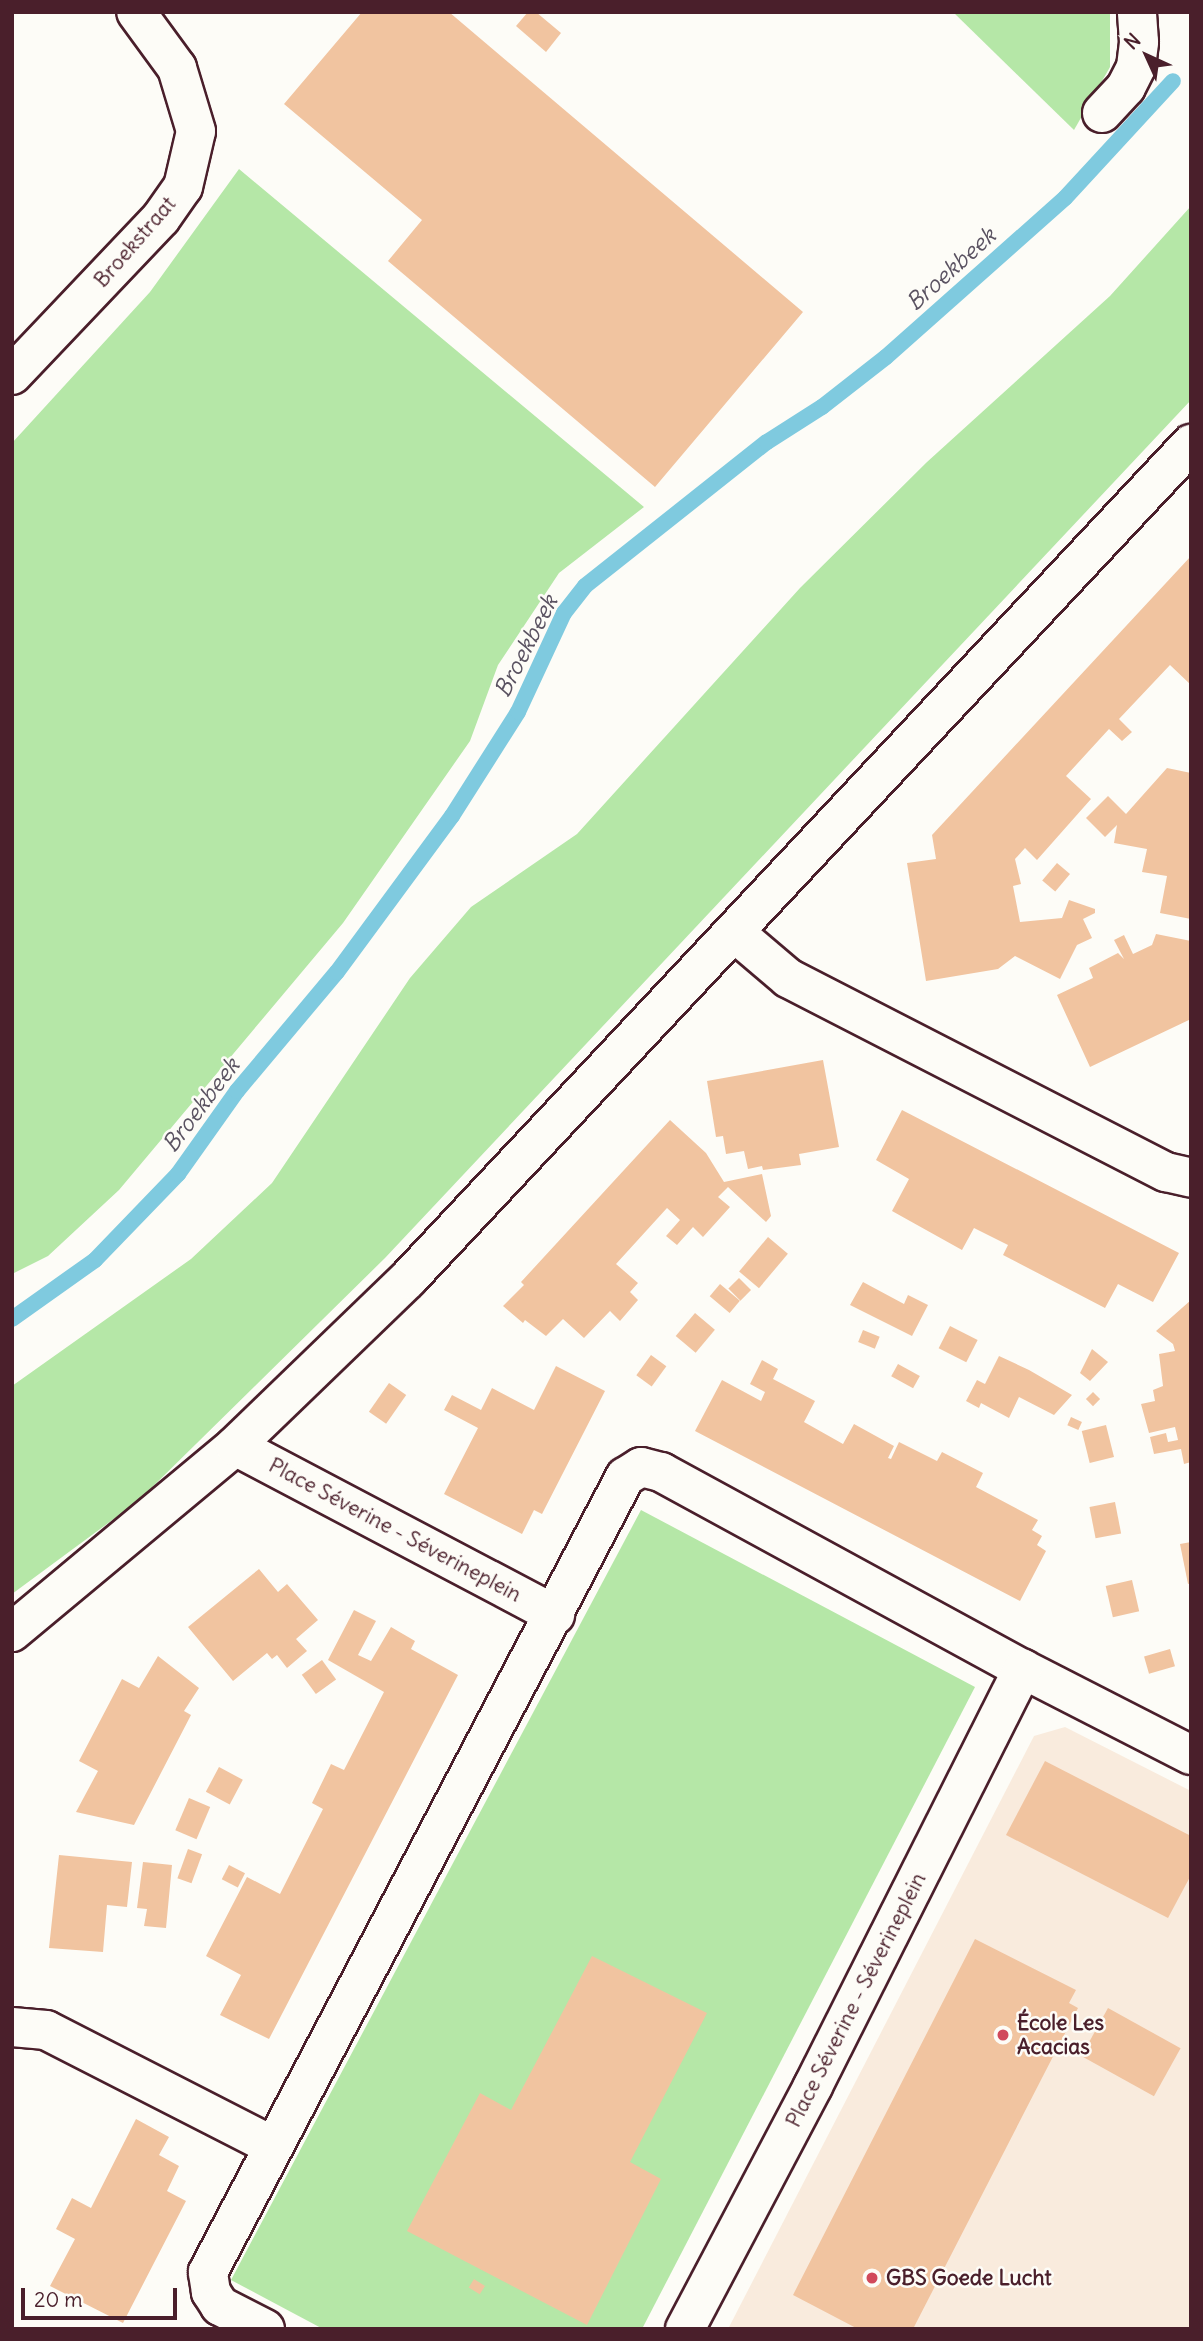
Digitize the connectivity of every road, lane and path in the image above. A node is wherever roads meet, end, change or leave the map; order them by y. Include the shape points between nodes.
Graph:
1 (136, 12) edge
2 (1137, 12) edge
3 (1102, 113) dead end
4 (12, 375) edge
5 (1191, 444) edge
6 (734, 932) junction
7 (1191, 1178) edge
8 (235, 1446) junction
9 (555, 1615) junction
10 (12, 1632) edge
11 (1023, 1669) junction
12 (1191, 1755) edge
13 (12, 2027) edge
14 (273, 2146) junction
15 (265, 2329) edge
16 (685, 2329) edge

1 - 4 street, Broekstraat via 177,68 196,131 183,187 161,218
2 - 3 street via 1136,67 1126,87
5 - 6 street
6 - 7 street via 788,978 1166,1172
6 - 8 street via 408,1279
8 - 9 street, Place Séverine - Séverineplein
8 - 10 street
9 - 11 street via 625,1477 641,1467 661,1472
9 - 14 street
11 - 12 street
11 - 16 street, Place Séverine - Séverineplein
13 - 14 street via 46,2030
14 - 15 street via 208,2272 211,2292 220,2306

